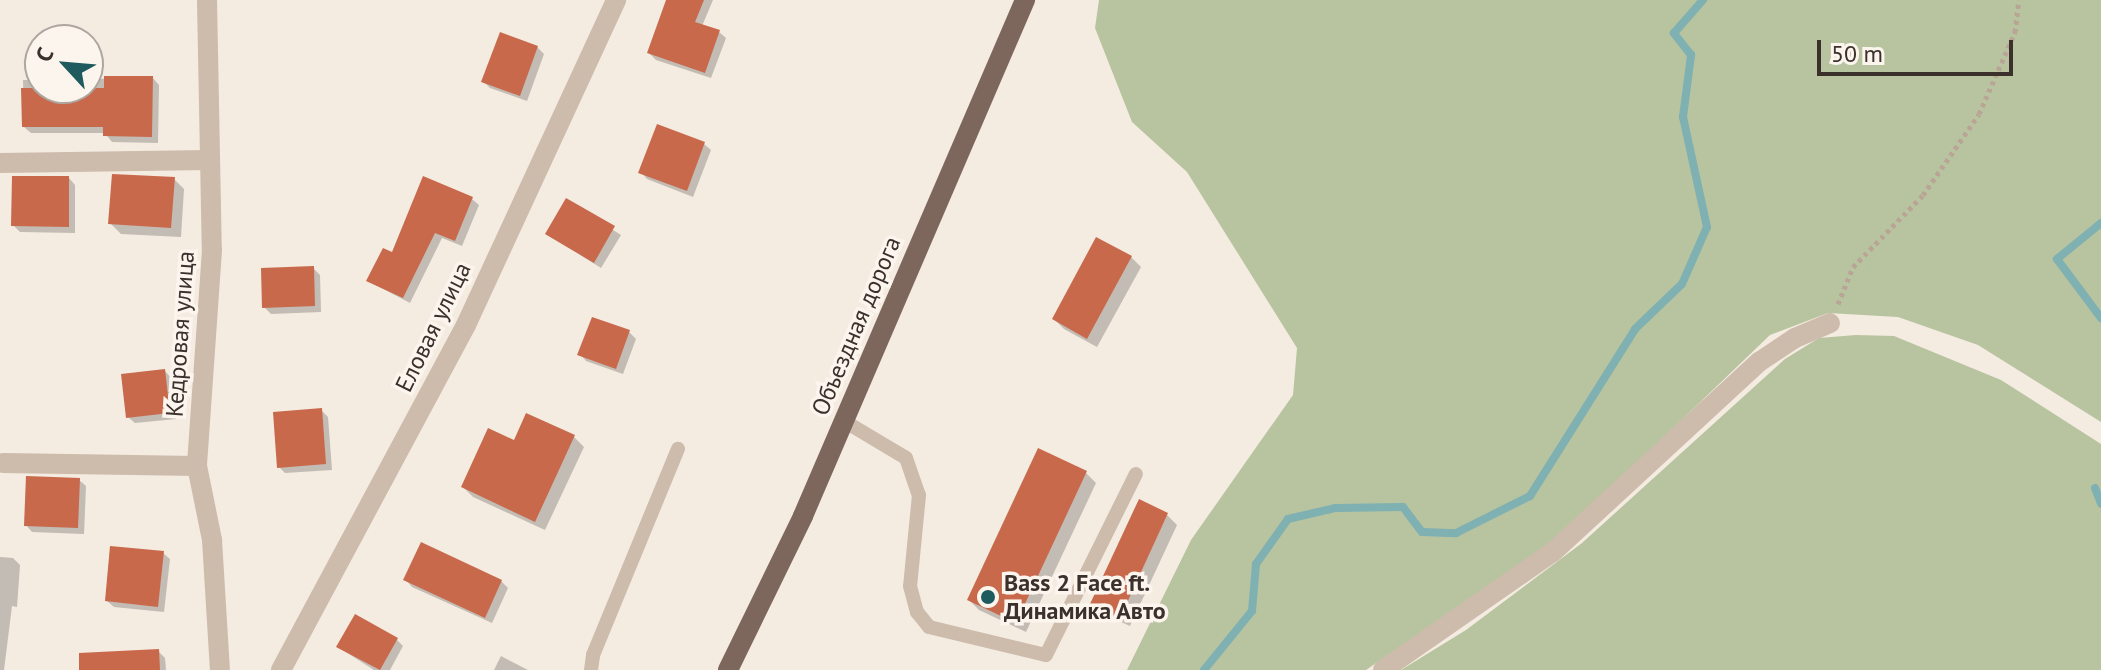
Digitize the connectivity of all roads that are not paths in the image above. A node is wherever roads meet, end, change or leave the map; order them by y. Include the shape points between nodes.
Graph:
1 (207, 0) edge
2 (616, 0) edge
3 (1025, 0) edge
4 (209, 160) junction
5 (0, 163) edge
6 (1830, 323) road end
7 (844, 421) junction
8 (678, 449) dead end
9 (3, 463) dead end
10 (197, 466) junction
11 (1136, 474) dead end
12 (220, 670) edge
13 (281, 670) edge
14 (591, 670) edge
15 (728, 670) edge
16 (1383, 670) edge

1 - 4 street, Кедровая улица
2 - 13 street, Еловая улица via 466,325
3 - 7 main road, Объездная дорога
4 - 5 street
4 - 10 street, Кедровая улица via 212,250
6 - 16 street via 1759,362 1553,552
7 - 11 lane via 906,458 919,495 910,586 917,612 929,627 1046,655
7 - 15 main road, Объездная дорога
8 - 14 lane
9 - 10 street
10 - 12 street, Кедровая улица via 212,540

